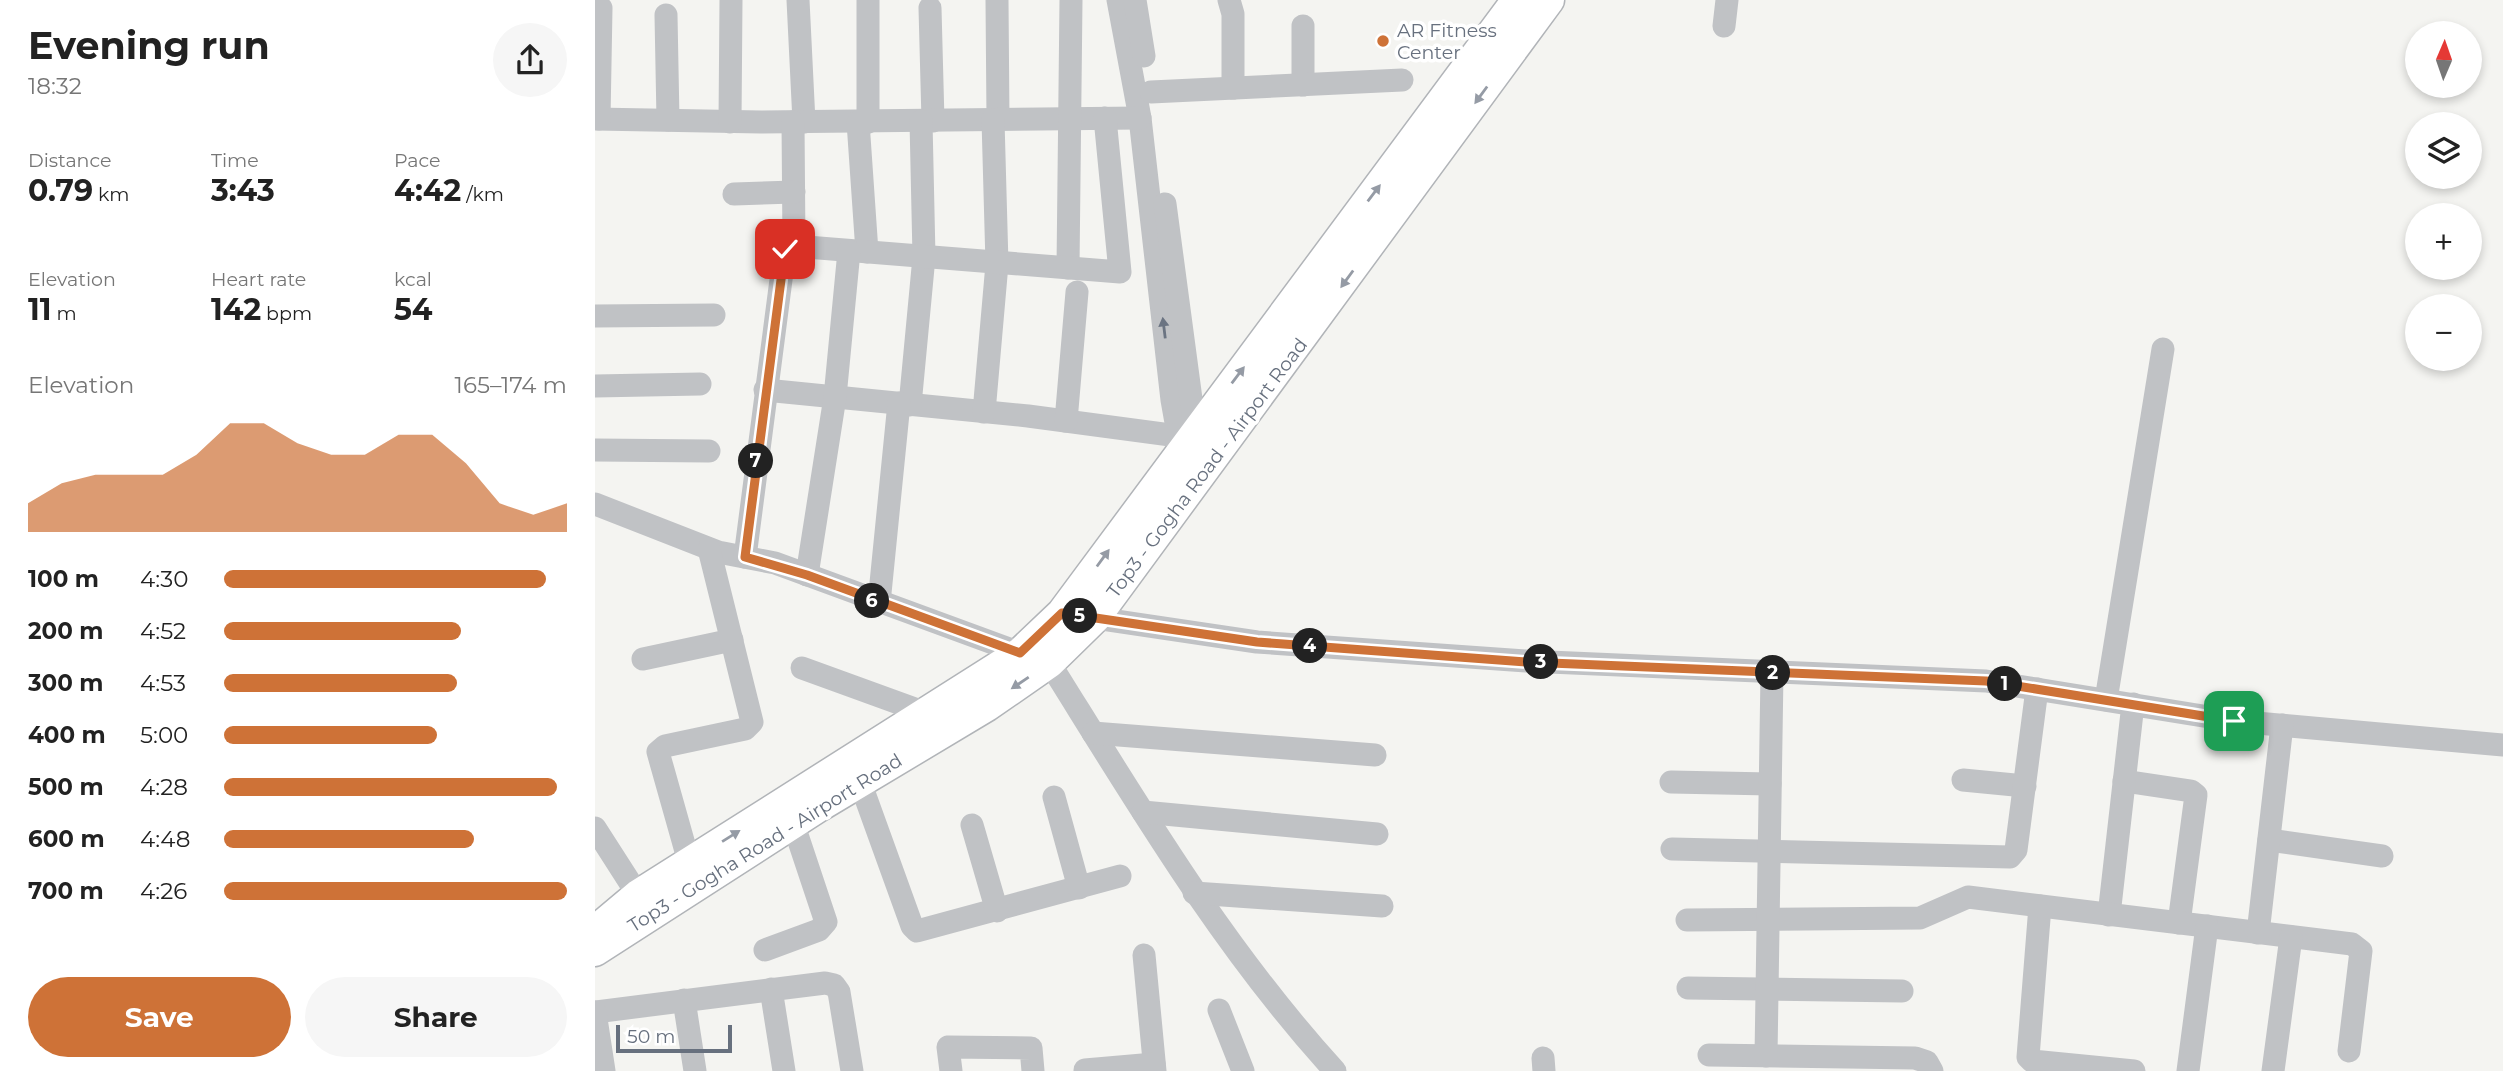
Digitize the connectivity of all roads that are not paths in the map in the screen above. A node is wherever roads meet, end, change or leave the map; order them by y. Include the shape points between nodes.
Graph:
1 (731, 0) edge
2 (798, 0) edge
3 (997, 0) edge
4 (1071, 0) edge
5 (1118, 0) edge
6 (1135, 0) edge
7 (1229, 0) edge
8 (1517, 0) edge
9 (1549, 0) edge
10 (1727, 0) edge
11 (868, 1) edge
12 (601, 8) dead end
13 (930, 8) dead end
14 (666, 15) dead end
15 (1303, 26) dead end
16 (1724, 26) dead end
17 (1402, 80) dead end
18 (1303, 85) junction
19 (1233, 88) junction
20 (1151, 92) junction
21 (1071, 118) junction
22 (1105, 118) junction
23 (1140, 118) junction
24 (597, 119) edge
25 (668, 120) junction
26 (996, 120) junction
27 (927, 121) junction
28 (730, 122) junction
29 (799, 122) junction
30 (863, 122) junction
31 (794, 192) junction
32 (734, 194) dead end
33 (794, 246) junction
34 (858, 252) junction
35 (924, 257) junction
36 (997, 264) junction
37 (1069, 268) junction
38 (1077, 292) dead end
39 (714, 315) dead end
40 (595, 316) edge
41 (2163, 349) dead end
42 (700, 384) dead end
43 (595, 386) edge
44 (765, 390) junction
45 (835, 397) junction
46 (904, 404) junction
47 (984, 412) junction
48 (1066, 421) junction
49 (1185, 440) junction
50 (595, 450) edge
51 (709, 451) dead end
52 (1196, 483) junction
53 (595, 504) edge
54 (709, 548) junction
55 (745, 557) junction
56 (807, 575) junction
57 (879, 603) junction
58 (1062, 613) junction
59 (1095, 618) junction
60 (732, 640) junction
61 (1035, 652) junction
62 (643, 659) dead end
63 (801, 668) dead end
64 (1772, 673) junction
65 (2037, 689) junction
66 (2106, 700) junction
67 (2133, 704) junction
68 (926, 713) junction
69 (2282, 725) junction
70 (1093, 733) junction
71 (2503, 745) edge
72 (1375, 755) dead end
73 (1963, 780) dead end
74 (2124, 781) junction
75 (860, 782) junction
76 (1671, 782) dead end
77 (1770, 784) junction
78 (2025, 786) junction
79 (1054, 797) dead end
80 (1143, 812) junction
81 (793, 823) junction
82 (972, 825) dead end
83 (595, 828) edge
84 (1377, 834) dead end
85 (2269, 840) junction
86 (1672, 849) dead end
87 (1769, 851) junction
88 (2382, 856) dead end
89 (689, 862) junction
90 (1120, 876) dead end
91 (1079, 888) junction
92 (1194, 893) junction
93 (638, 895) junction
94 (1382, 906) dead end
95 (2040, 906) junction
96 (997, 911) junction
97 (2109, 915) junction
98 (1687, 920) dead end
99 (1768, 920) junction
100 (2179, 923) junction
101 (2207, 926) junction
102 (595, 931) edge
103 (2258, 933) junction
104 (2291, 937) junction
105 (765, 950) dead end
106 (595, 951) edge
107 (1144, 955) dead end
108 (1689, 988) dead end
109 (771, 989) junction
110 (1767, 989) junction
111 (1902, 991) dead end
112 (684, 1000) junction
113 (1219, 1010) dead end
114 (595, 1012) edge
115 (2349, 1051) dead end
116 (1709, 1055) dead end
117 (1766, 1056) junction
118 (1154, 1067) edge
119 (1085, 1070) edge
120 (604, 1071) edge
121 (695, 1071) edge
122 (784, 1071) edge
123 (852, 1071) edge
124 (951, 1071) edge
125 (1033, 1071) edge
126 (1243, 1071) edge
127 (1335, 1071) edge
128 (1932, 1071) edge
129 (2134, 1071) edge
130 (2188, 1071) edge
131 (2273, 1071) edge

1 - 28 street
2 - 29 street
3 - 26 street
4 - 21 street
5 - 23 street
6 - 20 street
7 - 19 street
49 -> 8 main road
9 -> 52 main road, Top3 - Gogha Road - Airport Road
10 - 16 street
11 - 30 street
12 - 24 street
13 - 27 street
14 - 25 street
15 - 18 street
17 - 18 street
18 - 19 street
19 - 20 street
20 - 49 street
21 - 22 street
21 - 26 street
21 - 37 street
22 - 23 street
22 - 37 street via 1119,272
49 -> 23 street
24 - 25 street
25 - 28 street
26 - 27 street
26 - 36 street
27 - 30 street
27 - 35 street
28 - 29 street
29 - 30 street
29 - 31 street
30 - 34 street
31 - 32 street
31 - 33 street
33 - 34 street
33 - 44 street via 785,249 783,257
34 - 35 street
34 - 45 street
35 - 36 street
35 - 46 street
36 - 37 street
36 - 47 street
38 - 48 street
39 - 40 street
41 - 66 street
42 - 43 street
44 - 45 street
44 - 55 street
45 - 46 street
45 - 56 street
46 - 47 street
46 - 57 street
47 - 48 street
48 - 49 street
49 - 52 street
58 -> 49 main road
50 - 51 street
52 - 59 main road, Top3 - Gogha Road - Airport Road
53 - 54 street
54 - 55 street
54 - 60 street
55 - 56 street
56 - 57 street
57 - 61 street
58 - 59 street
58 - 61 main road
59 - 61 main road, Top3 - Gogha Road - Airport Road
59 - 64 street via 1257,642 1526,662
60 - 62 street
60 - 89 street via 751,725 665,746 658,752
61 - 68 main road
61 - 70 street
61 -> 75 main road, Top3 - Gogha Road - Airport Road via 987,706
63 - 68 street
64 - 65 street via 1986,681
64 - 77 street
65 - 66 street
65 - 78 street
66 - 67 street
67 - 69 street
67 - 74 street
89 -> 68 main road
69 - 71 street
69 - 85 street
70 - 72 street
70 - 80 street
73 - 78 street
74 - 97 street
74 - 100 street via 2196,795
75 - 81 main road, Top3 - Gogha Road - Airport Road
75 - 96 street via 917,931
76 - 77 street
77 - 87 street
78 - 87 street via 2017,850 2010,857
79 - 91 street
80 - 84 street
80 - 92 street
81 - 105 street via 826,922 819,930
81 - 106 main road, Top3 - Gogha Road - Airport Road
82 - 96 street
83 - 93 street
85 - 88 street
85 - 103 street
86 - 87 street
87 - 99 street
89 - 93 main road
90 - 91 street
91 - 96 street
92 - 94 street
92 - 127 street via 1290,1022
93 - 102 main road
95 - 97 street
95 - 99 street via 1968,898 1920,918
95 - 129 street via 2028,1057
97 - 100 street
98 - 99 street
99 - 110 street
100 - 101 street
101 - 103 street
101 - 130 street
103 - 104 street
104 - 115 street via 2358,947
104 - 131 street
107 - 118 street
108 - 110 street
109 - 112 street
109 - 122 street
109 - 123 street via 834,985
110 - 111 street
110 - 117 street
112 - 114 street
112 - 121 street
113 - 126 street
114 - 120 street
116 - 117 street
117 - 128 street via 1915,1058 1927,1062
118 - 119 street
124 - 125 street via 948,1047 1031,1048

